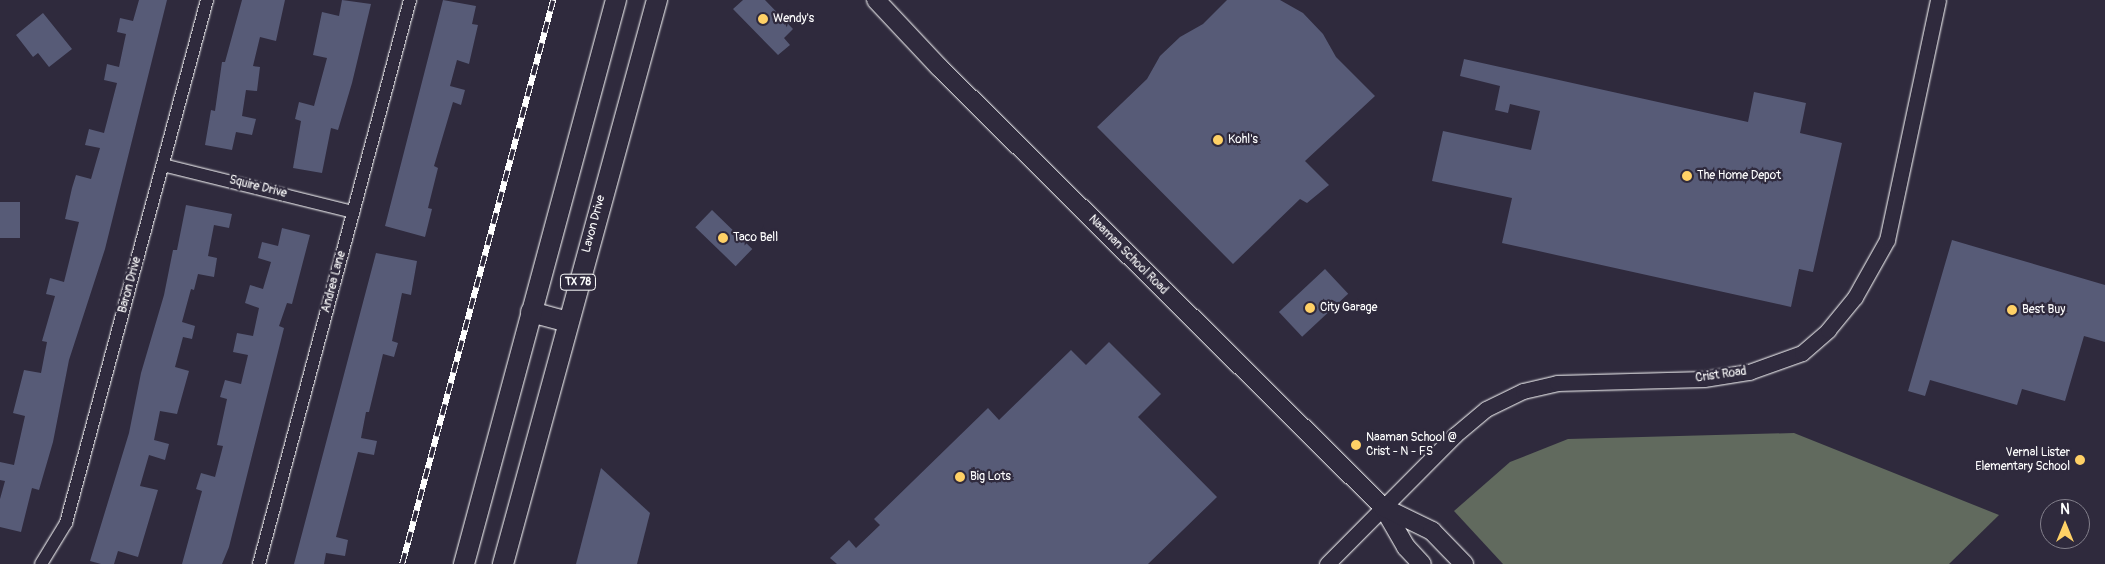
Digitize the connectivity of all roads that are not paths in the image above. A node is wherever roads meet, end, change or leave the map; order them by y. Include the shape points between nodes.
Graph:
1 (207, 0) edge
2 (410, 0) edge
3 (616, 0) edge
4 (657, 0) edge
5 (876, 0) edge
6 (1941, 3) edge
7 (163, 165) junction
8 (353, 212) junction
9 (530, 312) junction
10 (568, 322) junction
11 (1383, 507) junction
12 (41, 564) edge
13 (259, 564) edge
14 (464, 564) edge
15 (503, 564) edge
16 (1328, 564) edge
17 (1422, 564) edge
18 (1464, 564) edge

1 - 7 street, Baron Drive
2 - 8 street, Andrea Lane
3 - 9 main road, TX 78
4 - 10 main road, Lavon Drive / TX 78
5 - 11 main road, Naaman School Road via 939,67
6 - 11 street, Crist Road via 1887,240 1855,297 1828,330 1802,353 1749,372 1704,379 1558,383 1524,390 1486,410 1455,435
7 - 8 street, Squire Drive
7 - 12 street, Baron Drive via 66,523
8 - 13 street, Andrea Lane
9 - 10 main road
9 - 14 main road, TX 78
10 - 15 main road, Lavon Drive / TX 78
11 - 16 street, Crist Road
11 - 17 main road, Naaman School Road via 1406,547
11 - 18 main road, Naaman School Road via 1432,531

